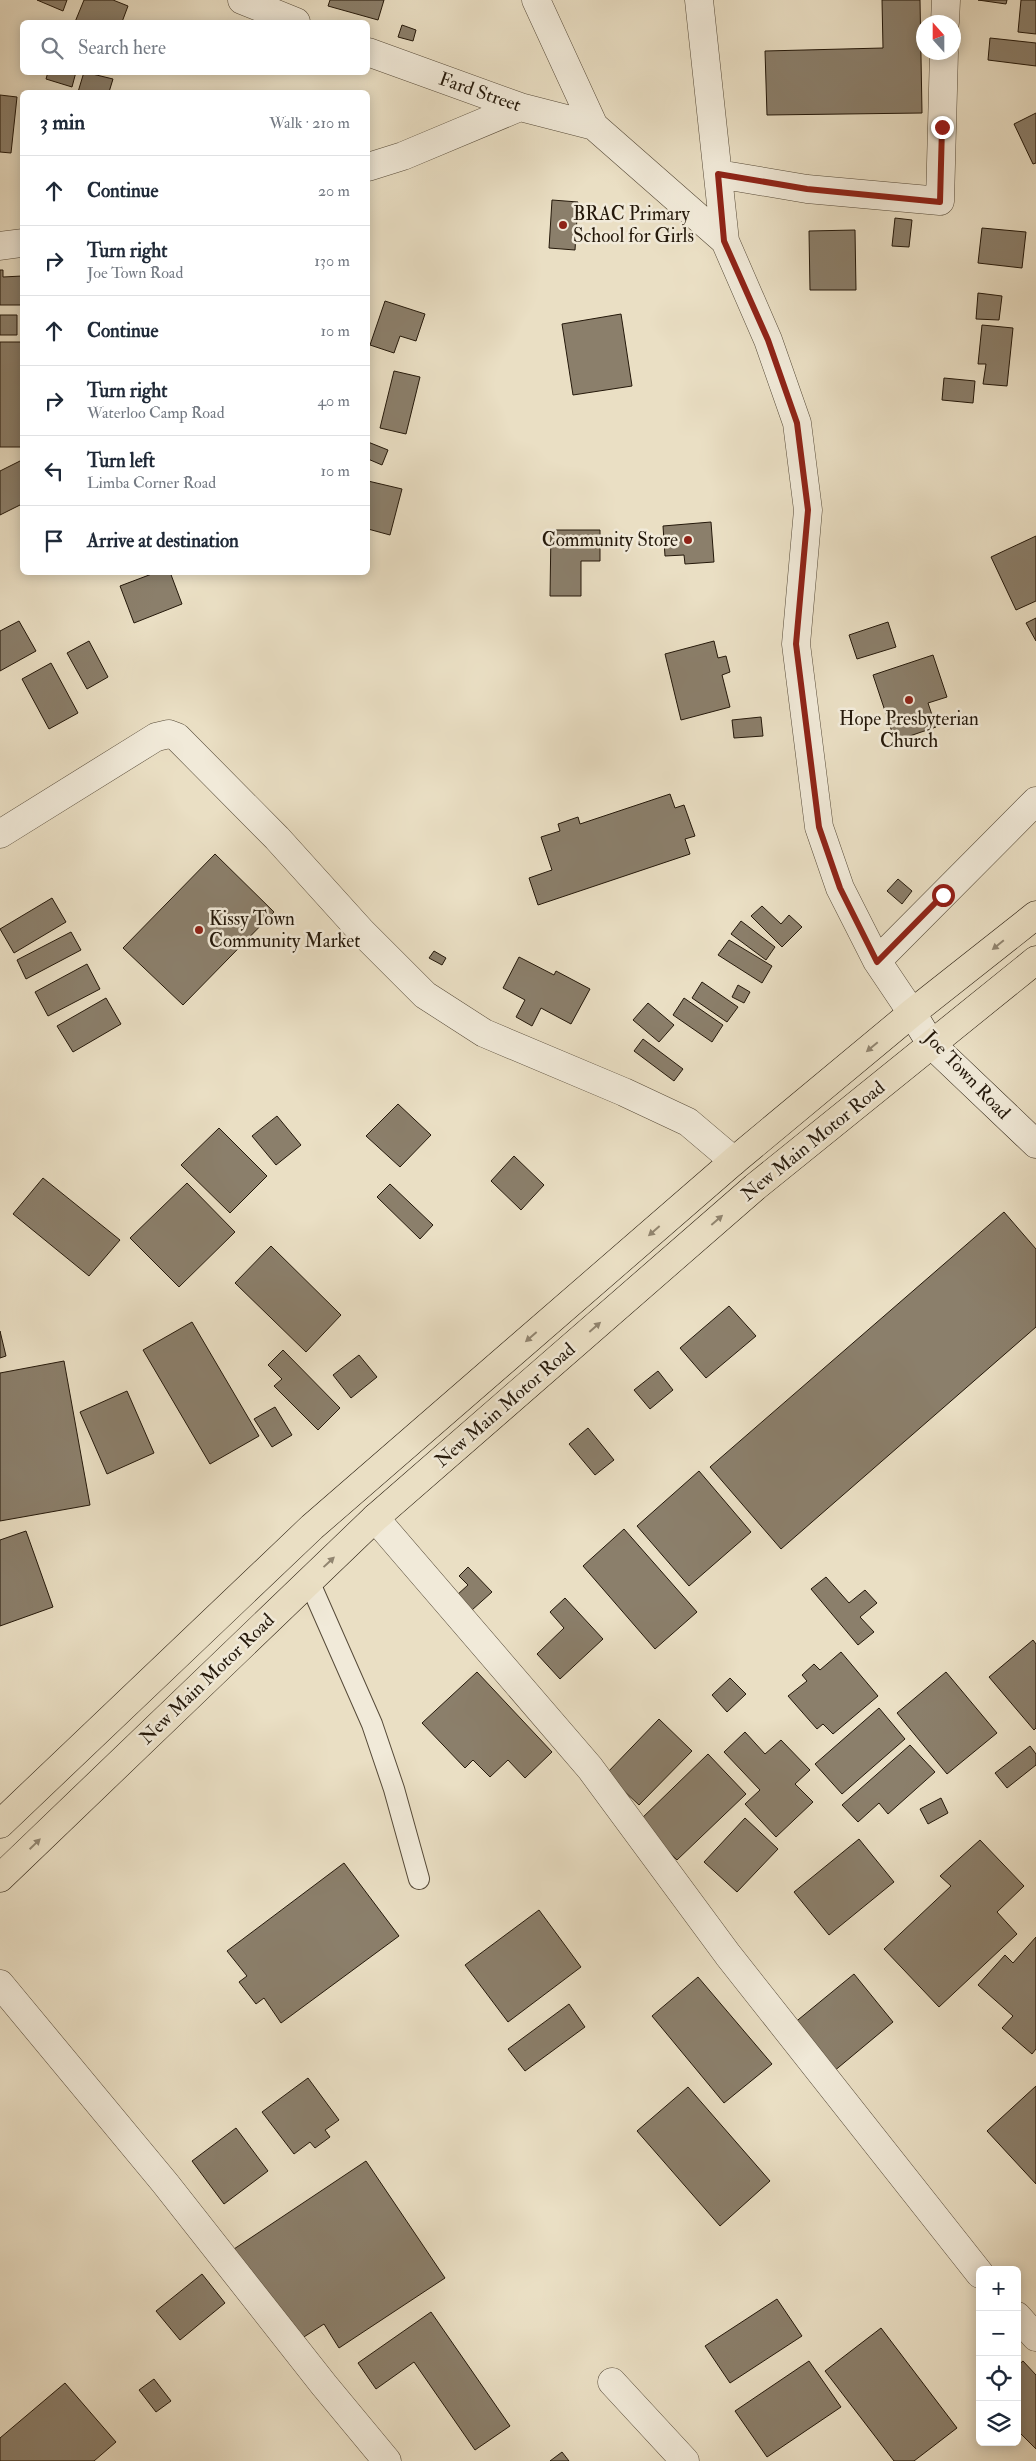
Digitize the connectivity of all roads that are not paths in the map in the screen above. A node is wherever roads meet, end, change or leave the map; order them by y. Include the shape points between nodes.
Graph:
1 (242, 0) edge
2 (536, 0) edge
3 (699, 0) edge
4 (946, 0) edge
5 (945, 15) edge
6 (291, 20) edge
7 (370, 53) edge
8 (944, 60) edge
9 (520, 107) junction
10 (594, 126) junction
11 (370, 165) edge
12 (718, 174) junction
13 (724, 241) junction
14 (20, 243) edge
15 (0, 246) edge
16 (1036, 802) edge
17 (0, 834) edge
18 (1036, 915) edge
19 (1036, 960) edge
20 (877, 962) junction
21 (912, 1014) junction
22 (931, 1044) junction
23 (1036, 1144) edge
24 (734, 1161) junction
25 (375, 1518) junction
26 (309, 1581) junction
27 (0, 1824) edge
28 (0, 1878) edge
29 (419, 1879) dead end
30 (0, 1984) edge
31 (976, 2269) edge
32 (1021, 2320) edge
33 (1036, 2337) edge
34 (612, 2382) dead end
35 (387, 2461) edge
36 (685, 2461) edge

1 - 6 street
2 - 10 street, Joe Town Road
3 - 12 street
4 - 5 street
7 - 9 street, Fard Street
8 - 12 street via 940,202 807,189
9 - 10 street, Fard Street
9 - 11 street via 402,156
10 - 13 street, Joe Town Road
12 - 13 street
13 - 20 street, Joe Town Road via 768,340 797,423 808,510 796,644 819,827 840,888
14 - 15 street
16 - 20 street
17 - 24 street via 156,737 169,734 177,737 425,995 484,1033 688,1122
18 -> 21 highway, New Main Motor Road
19 - 22 highway, New Main Motor Road
20 - 21 street, Joe Town Road
21 - 22 street, Joe Town Road
21 -> 24 highway, New Main Motor Road
22 - 23 street, Joe Town Road
25 -> 22 highway, New Main Motor Road via 755,1187
24 -> 27 highway, New Main Motor Road via 312,1527
26 -> 25 highway, New Main Motor Road
25 - 31 street via 590,1768 728,1955
28 -> 26 highway, New Main Motor Road
26 - 29 lane via 372,1724
30 - 35 street via 165,2183
32 - 33 street
34 - 36 street

